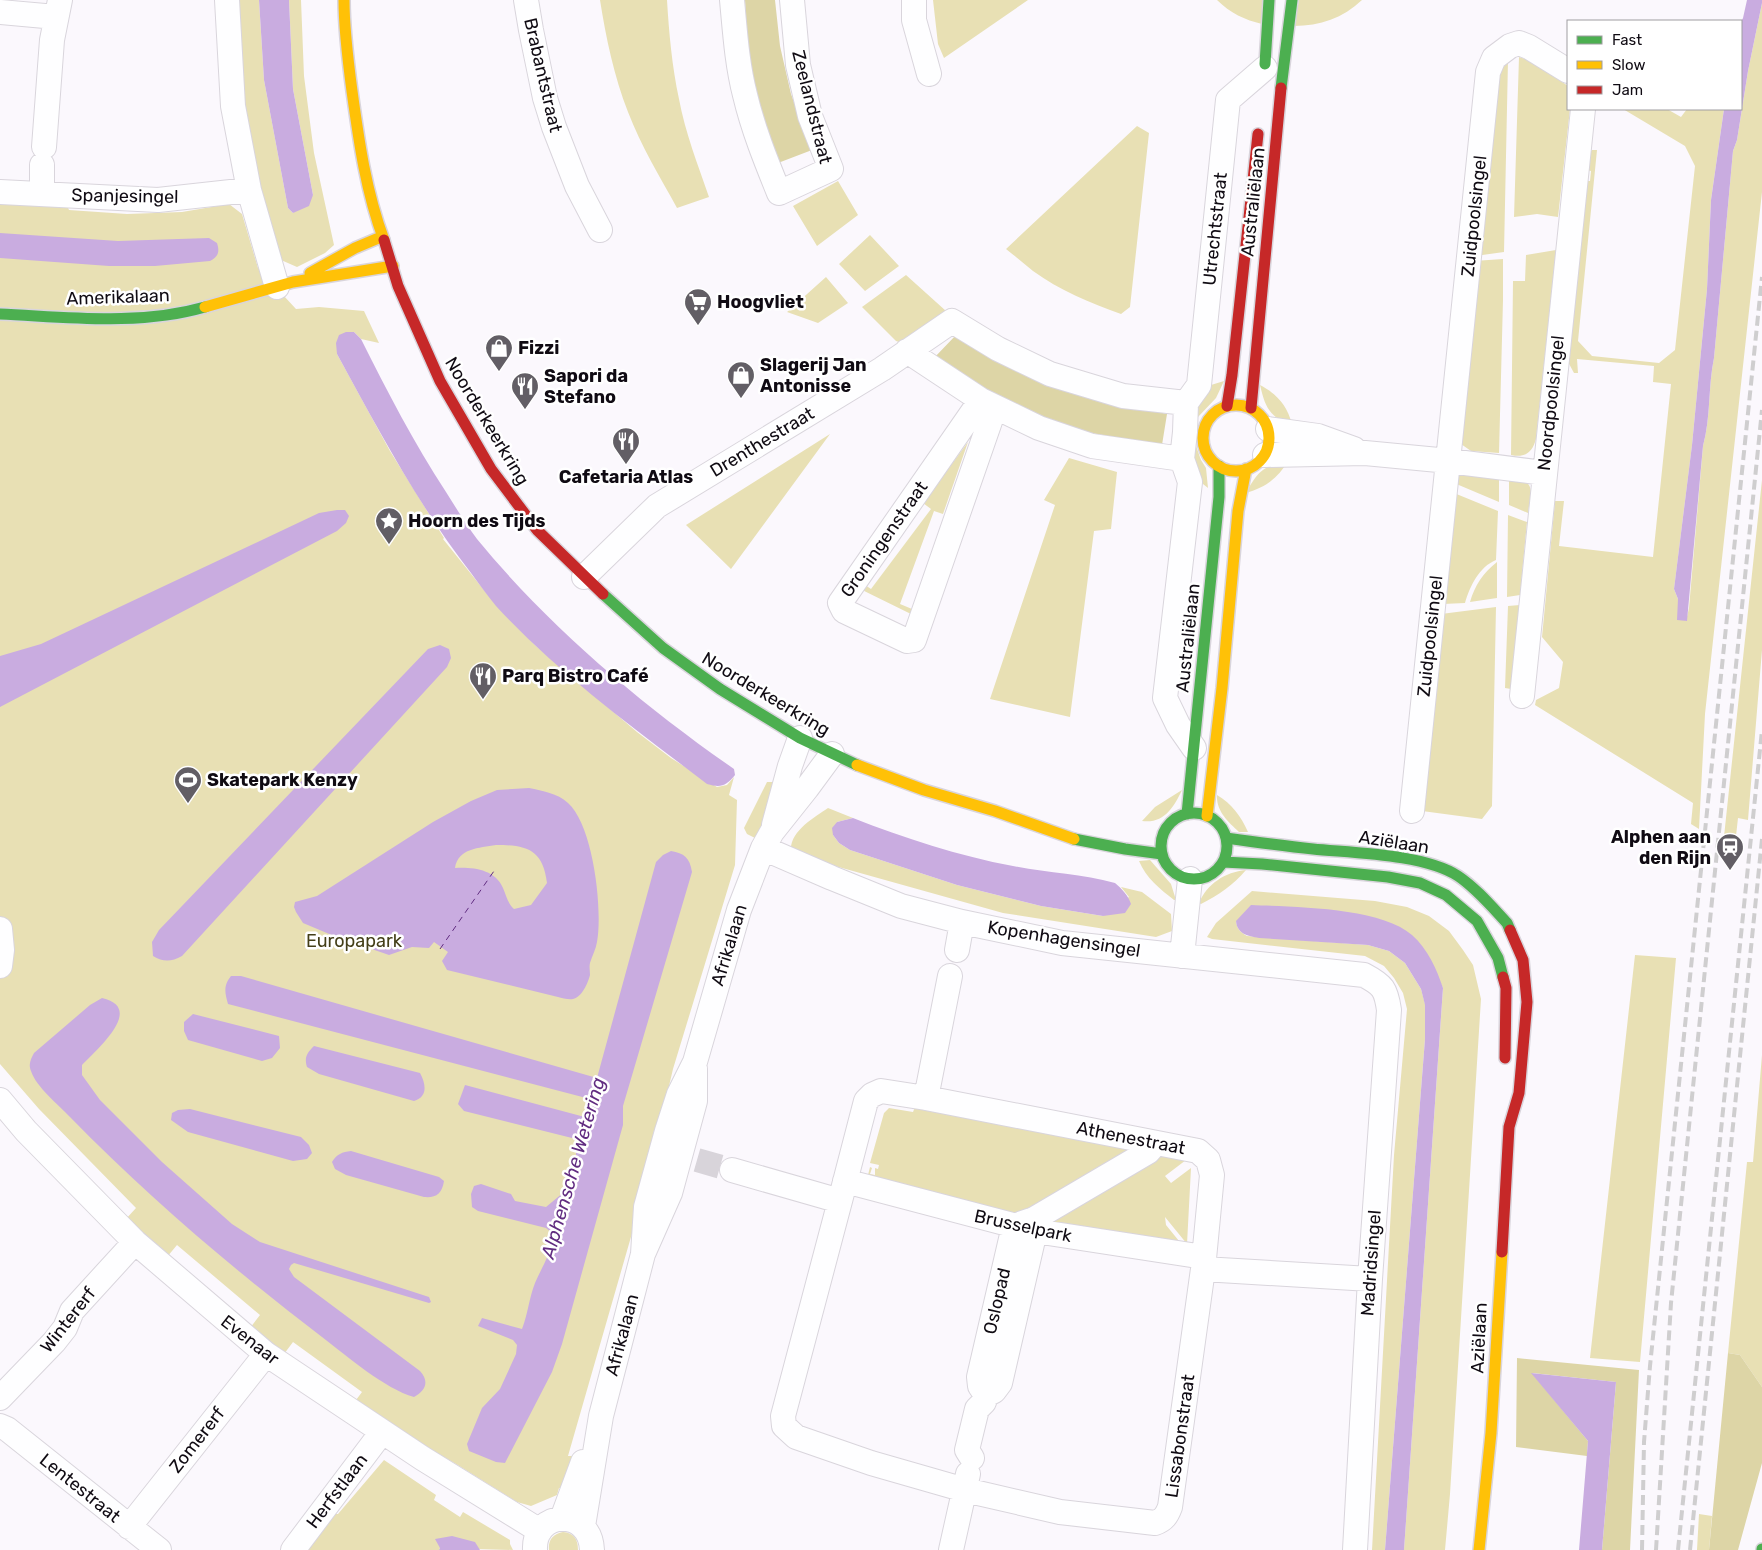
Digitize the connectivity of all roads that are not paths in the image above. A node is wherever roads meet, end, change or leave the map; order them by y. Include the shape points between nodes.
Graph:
1 (227, 0) edge
2 (344, 0) edge
3 (526, 0) edge
4 (732, 0) edge
5 (792, 0) edge
6 (914, 0) edge
7 (1269, 0) edge
8 (1292, 0) edge
9 (58, 8) edge
10 (0, 12) edge
11 (1567, 70) edge
12 (929, 74) dead end
13 (1264, 78) joint
14 (1583, 110) edge
15 (1260, 118) dead end
16 (249, 190) junction
17 (0, 192) edge
18 (42, 194) junction
19 (600, 230) dead end
20 (381, 237) junction
21 (393, 266) junction
22 (285, 284) junction
23 (0, 314) edge
24 (907, 352) junction
25 (1186, 403) junction
26 (988, 404) junction
27 (1227, 406) junction
28 (1252, 408) junction
29 (1268, 429) junction
30 (1365, 453) junction
31 (1265, 455) junction
32 (1182, 459) junction
33 (1449, 460) junction
34 (1219, 466) junction
35 (1246, 470) junction
36 (1544, 473) junction
37 (584, 577) junction
38 (1522, 696) dead end
39 (800, 738) junction
40 (1194, 748) junction
41 (832, 754) junction
42 (995, 811) junction
43 (1412, 811) dead end
44 (1186, 814) junction
45 (1207, 816) junction
46 (1051, 818) dead end
47 (1226, 838) junction
48 (767, 840) junction
49 (1162, 854) junction
50 (1223, 862) junction
51 (1190, 879) junction
52 (962, 922) junction
53 (0, 930) edge
54 (957, 950) dead end
55 (1182, 956) junction
56 (0, 966) edge
57 (950, 976) dead end
58 (1376, 981) joint
59 (1504, 1067) dead end
60 (926, 1098) junction
61 (0, 1100) edge
62 (1504, 1104) dead end
63 (1509, 1127) junction
64 (1156, 1143) junction
65 (732, 1170) tunnel mouth
66 (842, 1191) junction
67 (1028, 1225) junction
68 (136, 1242) junction
69 (1204, 1263) junction
70 (1370, 1279) junction
71 (266, 1354) junction
72 (0, 1398) edge
73 (0, 1426) edge
74 (382, 1432) junction
75 (965, 1490) junction
76 (572, 1522) junction
77 (129, 1526) junction
78 (538, 1541) edge
79 (160, 1550) edge
80 (293, 1550) edge
81 (592, 1550) edge
82 (950, 1550) edge
83 (1355, 1550) edge
84 (1479, 1550) edge

1 - 16 street via 233,106
2 - 20 street, Noorderkeerkring via 344,26 358,143
3 - 19 street, Brabantstraat via 545,98 554,127 577,186
4 - 5 street, Zeelandstraat via 745,94 759,143 779,193 832,169 810,116 798,65
6 - 12 street via 914,20
7 - 13 street
8 - 28 street, Australiëlaan
9 - 10 street
9 - 18 street via 49,75
11 - 33 street, Zuidpoolsingel via 1518,43 1494,58 1488,72
13 - 25 street, Utrechtstraat via 1228,100 1199,385
14 - 36 street, Noordpoolsingel
15 - 27 street, Australiëlaan
16 - 18 street, Spanjesingel via 158,200
16 - 22 street
17 - 18 street, Spanjesingel
20 - 21 street, Noorderkeerkring
20 - 22 street, Amerikalaan
21 - 22 street, Amerikalaan
21 - 37 street, Noorderkeerkring via 398,286 440,381 488,464 530,522
22 - 23 street, Amerikalaan via 164,316 79,318
24 - 25 street, Drenthestraat via 952,321 998,349 1050,374 1122,396
24 - 26 street
24 - 37 street, Drenthestraat via 657,506
25 - 32 street
26 - 26 street, Groningenstraat via 914,640 907,641 844,611 840,603
26 - 32 street via 1040,428 1092,446
27 - 28 street
27 - 34 street via 1211,416 1204,434 1207,452
28 - 29 street
29 - 30 street via 1318,436
29 - 31 street
30 - 31 street
30 - 33 street
31 - 35 street
32 - 40 street via 1190,482 1165,698
33 - 36 street
33 - 43 street, Zuidpoolsingel
34 - 35 street
34 - 40 street, Australiëlaan via 1219,497
35 - 45 street via 1238,511
36 - 38 street, Noordpoolsingel
37 - 39 street, Noorderkeerkring via 691,670
39 - 41 street, Noorderkeerkring
39 - 48 street, Afrikalaan
40 - 44 street, Australiëlaan
41 - 42 street, Noorderkeerkring via 924,790
41 - 48 street, Afrikalaan
42 - 46 street, Noorderkeerkring
42 - 49 street, Noorderkeerkring via 1067,837
44 - 45 street
44 - 49 street via 1158,834
45 - 47 street via 1221,827
47 - 50 street via 1227,851
47 - 63 street, Aziëlaan via 1405,858 1457,875 1480,895 1507,923 1523,960 1527,1002 1519,1093
48 - 52 street, Kopenhagensingel via 832,878 901,906
48 - 76 street, Afrikalaan via 739,910 695,1062 679,1094 680,1155 646,1207 643,1254
49 - 51 street via 1172,871
50 - 51 street via 1209,875
50 - 59 street, Aziëlaan via 1388,877 1420,883 1446,896 1477,921 1498,958 1506,988
51 - 55 street
52 - 54 street
52 - 55 street, Kopenhagensingel via 1062,943
53 - 56 street
55 - 58 street, Kopenhagensingel via 1364,975
57 - 60 street
58 - 70 street, Madridsingel via 1386,991 1389,1010
60 - 64 street, Athenestraat
60 - 66 street, Athenestraat via 881,1090 866,1101
61 - 68 street, Evenaar via 26,1131
62 - 63 street, Aziëlaan
63 - 84 street, Aziëlaan via 1491,1434
64 - 67 street via 1148,1152
64 - 69 street, Athenestraat via 1198,1151 1208,1160 1212,1175
65 - 66 street
66 - 67 street, Brusselpark
66 - 75 street, Lissabonstraat via 783,1416 784,1426 796,1437 871,1464
67 - 69 street, Brusselpark
67 - 75 street, Oslopad via 979,1377 988,1411
68 - 71 street, Evenaar
68 - 72 street, Wintererf via 72,1311 54,1342
69 - 70 street
69 - 75 street, Lissabonstraat via 1170,1507 1161,1521 1155,1523 1060,1512
70 - 83 street, Madridsingel
71 - 74 street, Evenaar
71 - 77 street, Zomererf
73 - 77 street, Lentestraat
74 - 78 street, Evenaar
74 - 80 street, Herfstlaan
75 - 82 street
76 - 78 street via 549,1522
76 - 81 street via 588,1533
77 - 79 street, Lentestraat

